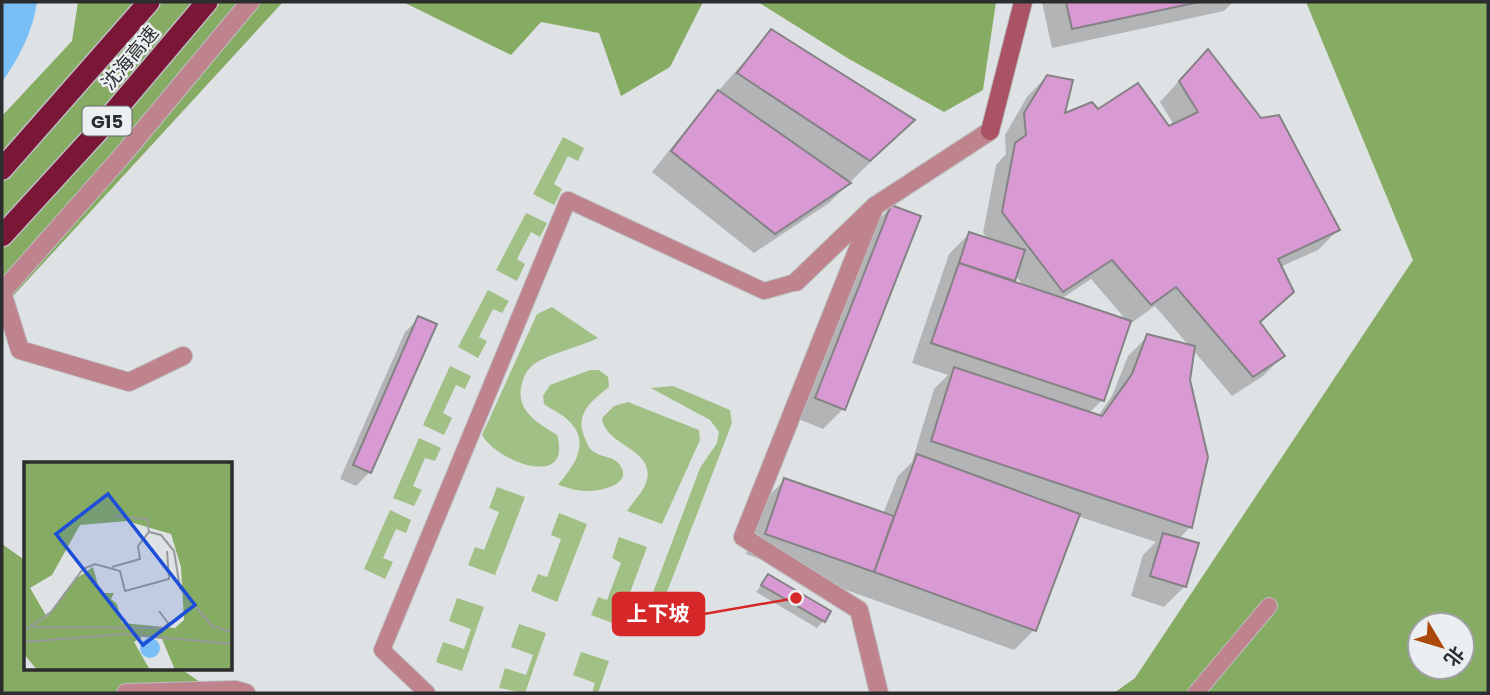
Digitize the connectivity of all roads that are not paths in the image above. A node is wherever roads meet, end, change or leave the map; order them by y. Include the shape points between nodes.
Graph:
1 (149, 2) edge
2 (207, 2) edge
3 (250, 2) edge
4 (1023, 2) edge
5 (2, 169) edge
6 (875, 206) junction
7 (2, 236) edge
8 (796, 282) joint
9 (183, 356) dead end
10 (1269, 606) dead end
11 (125, 693) edge
12 (246, 693) edge
13 (427, 693) edge
14 (879, 693) edge
15 (1196, 693) edge

1 - 5 highway, 沈海高速 / G15
2 - 7 highway, 沈海高速 / G15
3 - 9 street via 2,292 20,350 129,382
4 - 6 street via 990,131
6 - 8 street
6 - 14 street via 743,537 859,610
8 - 13 lane via 764,291 568,200 382,650
10 - 15 lane
11 - 12 street

